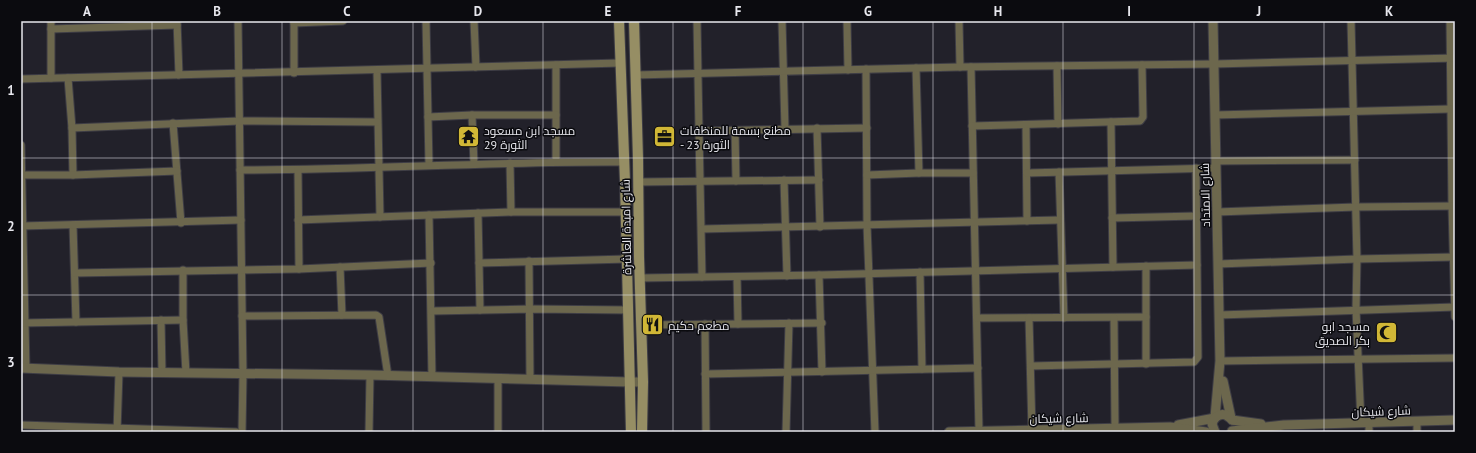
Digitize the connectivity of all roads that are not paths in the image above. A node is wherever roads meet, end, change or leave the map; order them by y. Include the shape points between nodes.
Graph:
1 (238, 21) edge
2 (343, 21) edge
3 (426, 21) edge
4 (474, 21) edge
5 (619, 21) edge
6 (634, 21) edge
7 (697, 21) edge
8 (782, 21) edge
9 (847, 21) edge
10 (960, 21) edge
11 (1213, 21) edge
12 (1351, 21) edge
13 (1450, 21) edge
14 (294, 22) edge
15 (177, 23) edge
16 (80, 24) edge
17 (129, 24) edge
18 (51, 25) edge
19 (1453, 58) edge
20 (1352, 61) junction
21 (620, 63) junction
22 (1214, 64) junction
23 (556, 65) junction
24 (1142, 65) junction
25 (1057, 66) junction
26 (476, 67) junction
27 (960, 67) junction
28 (971, 67) junction
29 (427, 68) junction
30 (916, 68) junction
31 (866, 69) junction
32 (848, 70) junction
33 (377, 71) junction
34 (783, 71) junction
35 (239, 73) junction
36 (294, 73) junction
37 (697, 74) junction
38 (179, 75) junction
39 (635, 75) junction
40 (51, 78) junction
41 (68, 78) junction
42 (21, 79) edge
43 (1450, 109) junction
44 (1354, 111) junction
45 (472, 115) junction
46 (556, 115) junction
47 (1215, 115) junction
48 (428, 117) junction
49 (239, 122) junction
50 (377, 122) junction
51 (1111, 122) junction
52 (173, 123) junction
53 (1026, 124) junction
54 (1058, 124) junction
55 (972, 126) junction
56 (72, 128) junction
57 (816, 128) junction
58 (867, 128) junction
59 (785, 129) junction
60 (699, 130) junction
61 (735, 130) junction
62 (21, 145) edge
63 (1453, 157) edge
64 (1355, 160) junction
65 (556, 161) junction
66 (624, 162) junction
67 (510, 163) junction
68 (474, 164) junction
69 (1216, 164) junction
70 (429, 165) junction
71 (379, 168) junction
72 (1196, 168) junction
73 (240, 170) junction
74 (298, 170) junction
75 (178, 171) junction
76 (1111, 171) junction
77 (1059, 172) junction
78 (919, 173) junction
79 (974, 173) junction
80 (1027, 173) junction
81 (22, 175) edge
82 (73, 175) junction
83 (867, 175) junction
84 (784, 180) junction
85 (818, 180) junction
86 (700, 181) junction
87 (736, 181) junction
88 (638, 182) junction
89 (625, 196) junction
90 (638, 196) junction
91 (22, 201) edge
92 (1453, 206) edge
93 (1356, 207) junction
94 (511, 212) junction
95 (626, 212) junction
96 (1217, 212) junction
97 (478, 213) junction
98 (429, 214) junction
99 (1196, 216) junction
100 (380, 217) junction
101 (1112, 218) junction
102 (241, 220) junction
103 (298, 220) junction
104 (1060, 220) junction
105 (1027, 221) junction
106 (975, 222) junction
107 (181, 223) junction
108 (73, 225) junction
109 (867, 225) junction
110 (22, 226) junction
111 (820, 227) junction
112 (786, 228) junction
113 (702, 229) junction
114 (1454, 257) edge
115 (1358, 258) junction
116 (627, 259) junction
117 (529, 261) junction
118 (431, 263) junction
119 (479, 263) junction
120 (1218, 264) junction
121 (1197, 265) junction
122 (1146, 266) junction
123 (340, 267) junction
124 (1113, 267) junction
125 (299, 268) junction
126 (1062, 269) junction
127 (183, 270) junction
128 (242, 270) junction
129 (976, 271) junction
130 (920, 272) junction
131 (75, 273) junction
132 (869, 274) junction
133 (819, 275) junction
134 (702, 276) junction
135 (787, 276) junction
136 (737, 277) junction
137 (640, 278) junction
138 (1454, 307) edge
139 (531, 309) junction
140 (1356, 309) junction
141 (480, 310) junction
142 (628, 310) junction
143 (432, 311) junction
144 (1219, 314) junction
145 (342, 315) junction
146 (242, 316) junction
147 (1146, 317) junction
148 (1455, 317) edge
149 (977, 318) junction
150 (1030, 318) junction
151 (1064, 318) junction
152 (1114, 318) junction
153 (161, 320) junction
154 (183, 320) junction
155 (76, 322) junction
156 (23, 323) edge
157 (789, 323) junction
158 (822, 323) junction
159 (705, 324) junction
160 (738, 324) junction
161 (641, 325) junction
162 (1455, 358) edge
163 (1358, 360) junction
164 (1115, 364) junction
165 (1146, 364) junction
166 (1220, 365) junction
167 (1031, 366) junction
168 (24, 368) edge
169 (978, 368) junction
170 (922, 369) junction
171 (872, 371) junction
172 (119, 372) junction
173 (822, 372) junction
174 (162, 373) junction
175 (186, 373) junction
176 (788, 373) junction
177 (243, 374) junction
178 (705, 374) junction
179 (370, 375) junction
180 (388, 376) junction
181 (432, 377) junction
182 (498, 378) junction
183 (530, 379) junction
184 (630, 382) junction
185 (643, 382) junction
186 (1215, 418) junction
187 (1232, 419) junction
188 (1455, 420) edge
189 (1417, 421) junction
190 (21, 425) edge
191 (1284, 425) junction
192 (1366, 426) edge
193 (1170, 427) junction
194 (1115, 428) junction
195 (117, 430) edge
196 (1032, 430) junction
197 (1150, 430) edge
198 (979, 431) edge
199 (1004, 431) edge
200 (1052, 431) edge
201 (236, 432) edge
202 (242, 432) edge
203 (369, 432) edge
204 (498, 432) edge
205 (631, 432) edge
206 (642, 432) edge
207 (706, 432) edge
208 (786, 432) edge
209 (875, 432) edge
210 (949, 432) edge
211 (1206, 432) edge
212 (1215, 432) edge
213 (1231, 432) edge
214 (1417, 432) edge

1 - 35 street
2 - 14 street
3 - 29 street
4 - 26 street
5 - 21 main road, شارع امبدة العاشرة
6 - 39 main road, شارع امبدة العاشرة
7 - 37 street
8 - 34 street
9 - 32 street
10 - 27 street
11 - 22 street, شارع الامتداد
12 - 20 street
13 - 19 street
14 - 36 street
15 - 17 street
15 - 38 street
16 - 17 street
16 - 18 street
18 - 40 street
19 - 20 street
19 - 43 street
20 - 22 street
20 - 44 street
21 - 23 street
21 - 66 main road, شارع امبدة العاشرة
22 - 24 street
22 - 47 street, شارع الامتداد
23 - 26 street
23 - 46 street
24 - 25 street
24 - 51 street via 1142,120
25 - 28 street
25 - 54 street
26 - 29 street
27 - 28 street
27 - 30 street
28 - 55 street
29 - 33 street
29 - 48 street
30 - 31 street
30 - 78 street
31 - 32 street
31 - 58 street
32 - 34 street
33 - 36 street
33 - 50 street
34 - 37 street
34 - 59 street
35 - 36 street
35 - 38 street
35 - 49 street
37 - 39 street
37 - 60 street
38 - 41 street
39 - 88 main road, شارع امبدة العاشرة
40 - 41 street
40 - 42 street
41 - 56 street
43 - 44 street
43 - 63 street
44 - 47 street
44 - 64 street
45 - 46 street
45 - 48 street
45 - 68 street
46 - 65 street
47 - 69 street, شارع الامتداد
48 - 70 street
49 - 50 street
49 - 52 street
49 - 73 street
50 - 71 street
51 - 54 street
51 - 76 street
52 - 56 street
52 - 75 street
53 - 54 street
53 - 55 street
53 - 80 street
55 - 79 street
56 - 82 street
57 - 58 street
57 - 59 street
57 - 85 street
58 - 83 street
59 - 61 street
60 - 61 street
60 - 86 street
61 - 87 street
62 - 81 street
63 - 92 street
64 - 69 street
64 - 93 street
65 - 66 street
65 - 67 street
66 - 89 main road, شارع امبدة العاشرة
67 - 68 street
67 - 94 street
68 - 70 street
69 - 72 street
69 - 96 street, شارع الامتداد
70 - 71 street
71 - 74 street
71 - 100 street
72 - 76 street
72 - 99 street
73 - 74 street
73 - 102 street
74 - 103 street
75 - 82 street
75 - 107 street
76 - 77 street
76 - 101 street
77 - 80 street
77 - 104 street
78 - 79 street
78 - 83 street
79 - 106 street
80 - 105 street
81 - 82 street
81 - 91 street
83 - 109 street
84 - 85 street
84 - 87 street
84 - 112 street
85 - 111 street
86 - 87 street
86 - 88 street
86 - 113 street
88 - 90 main road, شارع امبدة العاشرة
89 - 90 main road
89 - 95 main road, شارع امبدة العاشرة
90 - 137 main road, شارع امبدة العاشرة
91 - 110 street
92 - 93 street
92 - 114 street
93 - 96 street
93 - 115 street
94 - 95 street
94 - 97 street
95 - 116 main road, شارع امبدة العاشرة
96 - 120 street, شارع الامتداد
97 - 98 street
97 - 119 street
98 - 100 street
98 - 118 street
99 - 101 street
99 - 121 street
100 - 103 street
101 - 124 street
102 - 107 street
102 - 128 street
103 - 125 street
104 - 105 street
104 - 126 street
105 - 106 street
106 - 109 street
106 - 129 street
107 - 108 street
108 - 110 street
108 - 131 street
109 - 111 street
109 - 132 street
110 - 156 street
111 - 112 street
112 - 113 street
112 - 135 street
113 - 134 street
114 - 115 street
114 - 138 street
115 - 120 street
115 - 140 street
116 - 117 street
116 - 142 main road, شارع امبدة العاشرة
117 - 119 street
117 - 139 street
118 - 123 street
118 - 143 street
119 - 141 street
120 - 144 street, شارع الامتداد
121 - 122 street
121 - 165 street via 1198,357 1194,362
122 - 124 street
122 - 147 street
123 - 125 street
123 - 145 street
124 - 126 street
125 - 128 street
126 - 129 street
126 - 151 street
127 - 128 street
127 - 131 street
127 - 154 street
128 - 146 street
129 - 130 street
129 - 149 street
130 - 132 street
130 - 170 street
131 - 155 street
132 - 133 street
132 - 171 street
133 - 135 street
133 - 158 street
134 - 136 street
134 - 137 street
135 - 136 street
136 - 160 street
137 - 161 main road, شارع امبدة العاشرة
138 - 140 street
138 - 148 street
139 - 141 street
139 - 142 street
139 - 183 street
140 - 144 street
140 - 163 street
141 - 143 street
142 - 184 main road, شارع امبدة العاشرة
143 - 181 street
144 - 166 street, شارع الامتداد
145 - 146 street
145 - 180 street via 379,317
146 - 177 street
147 - 152 street
147 - 165 street
149 - 150 street
149 - 169 street
150 - 151 street
150 - 167 street
151 - 152 street
152 - 164 street
153 - 154 street
153 - 155 street
153 - 174 street
154 - 175 street
155 - 156 street
156 - 168 street
157 - 158 street
157 - 160 street
157 - 176 street
158 - 173 street
159 - 160 street
159 - 161 street
159 - 178 street
161 - 185 main road, شارع امبدة العاشرة
162 - 163 street
163 - 166 street
163 - 192 street
164 - 165 street
164 - 167 street
164 - 194 street
166 - 186 street, شارع الامتداد
166 - 187 street, شارع الامتداد
167 - 196 street
168 - 172 street
169 - 170 street
169 - 198 street
170 - 171 street
171 - 173 street
171 - 209 street
172 - 174 street
172 - 195 street
173 - 176 street
174 - 175 street
175 - 177 street
176 - 178 street
176 - 208 street
177 - 179 street
177 - 202 street
178 - 207 street
179 - 180 street
179 - 203 street
180 - 181 street
181 - 182 street
182 - 183 street
182 - 204 street
183 - 184 street
184 - 185 street
184 - 205 main road, شارع امبدة العاشرة
185 - 206 main road, شارع امبدة العاشرة
186 - 187 street, شارع شيكان via 1224,414
186 - 193 street, شارع شيكان
186 - 212 street, شارع الامتداد via 1212,424
187 - 191 street, شارع شيكان
187 - 213 street, شارع الامتداد via 1234,424
188 - 189 street, شارع شيكان
189 - 192 street, شارع شيكان
189 - 214 street
190 - 195 street
191 - 192 street, شارع شيكان
191 - 213 street, شارع شيكان
193 - 197 street, شارع شيكان
193 - 211 street, شارع شيكان
194 - 197 street, شارع شيكان
194 - 200 street, شارع شيكان
195 - 201 street
196 - 199 street, شارع شيكان
196 - 200 street, شارع شيكان
198 - 199 street, شارع شيكان
198 - 210 street, شارع شيكان

